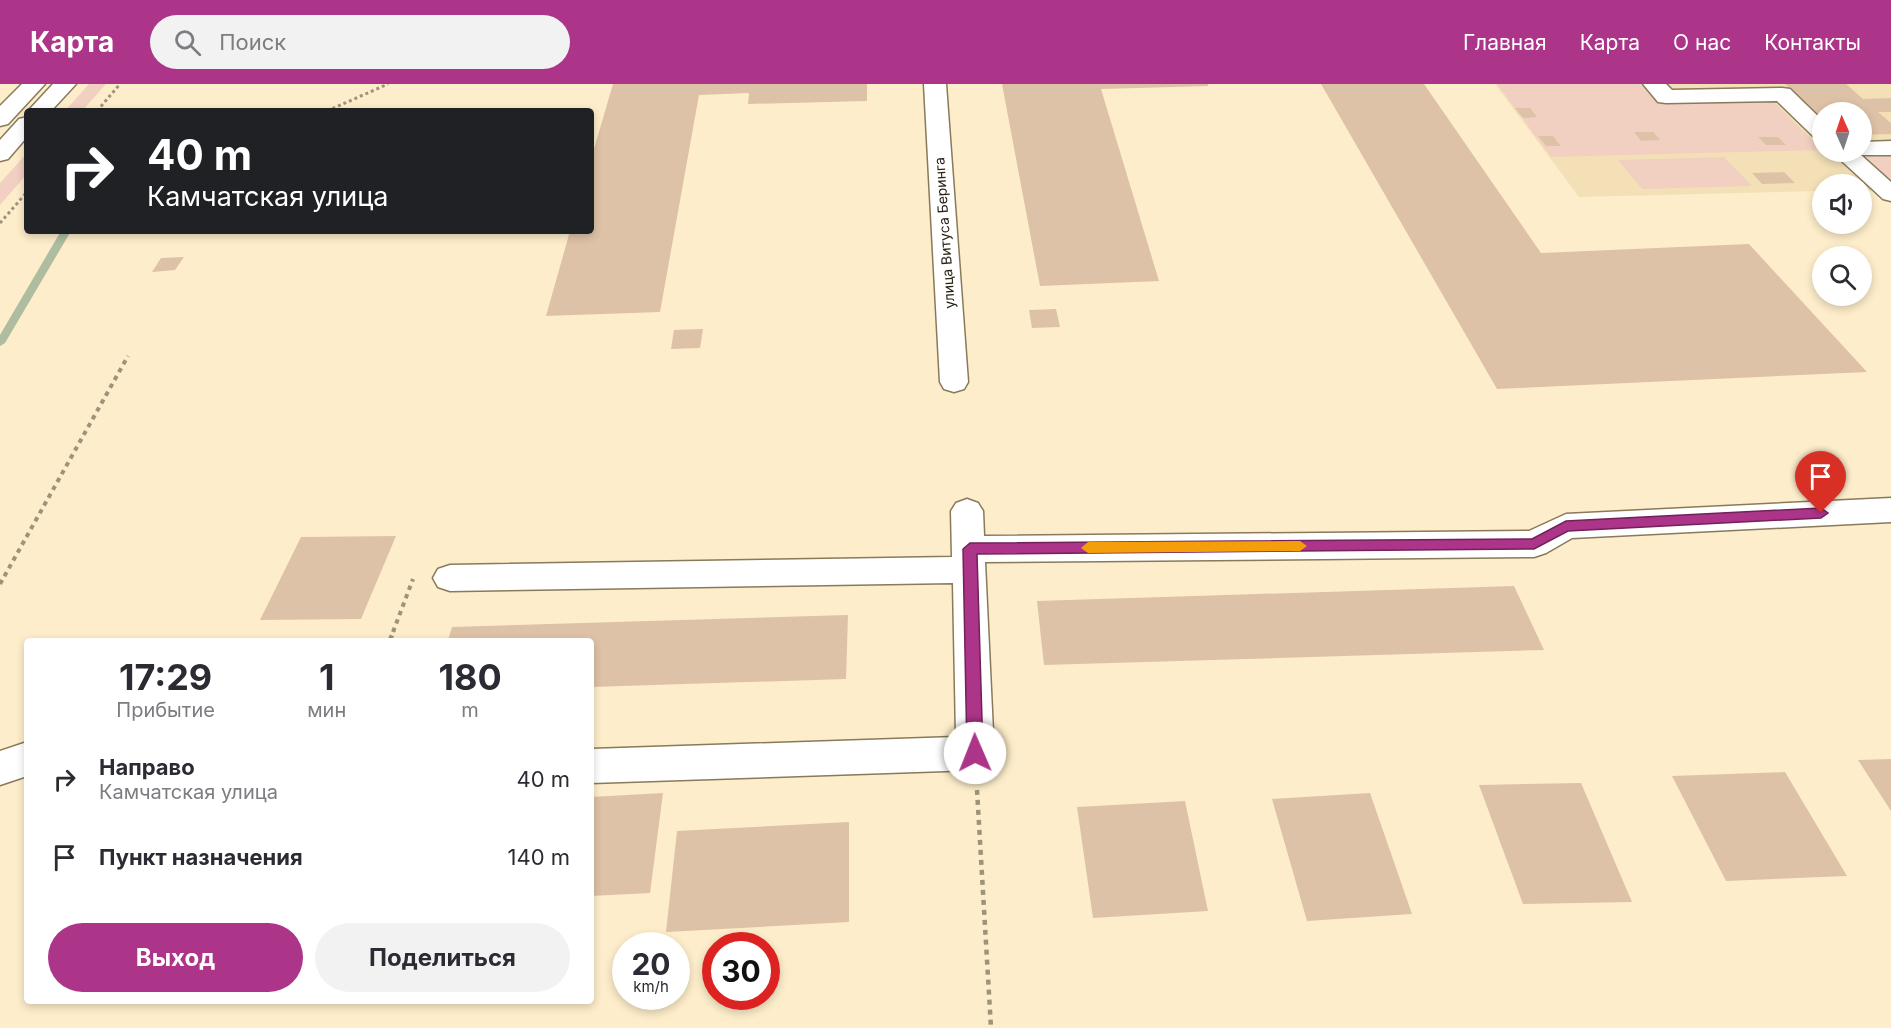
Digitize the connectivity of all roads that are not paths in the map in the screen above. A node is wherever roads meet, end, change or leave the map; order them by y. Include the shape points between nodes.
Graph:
1 (34, 84) edge
2 (65, 84) edge
3 (934, 84) edge
4 (1654, 84) edge
5 (42, 108) edge
6 (0, 119) edge
7 (1812, 122) edge
8 (24, 127) edge
9 (1891, 148) edge
10 (1872, 149) edge
11 (0, 154) edge
12 (1854, 162) edge
13 (1891, 194) edge
14 (954, 382) dead end
15 (1891, 510) edge
16 (967, 511) dead end
17 (970, 559) junction
18 (450, 578) dead end
19 (24, 760) edge
20 (594, 766) edge
21 (0, 768) edge

1 - 6 street
2 - 5 street
3 - 14 street, улица Витуса Беринга
4 - 7 street via 1666,97 1782,94
8 - 11 street
9 - 10 street
12 - 13 street
15 - 17 street via 1566,526 1534,544
16 - 17 street
17 - 18 street
17 - 20 street via 975,753
19 - 21 street

